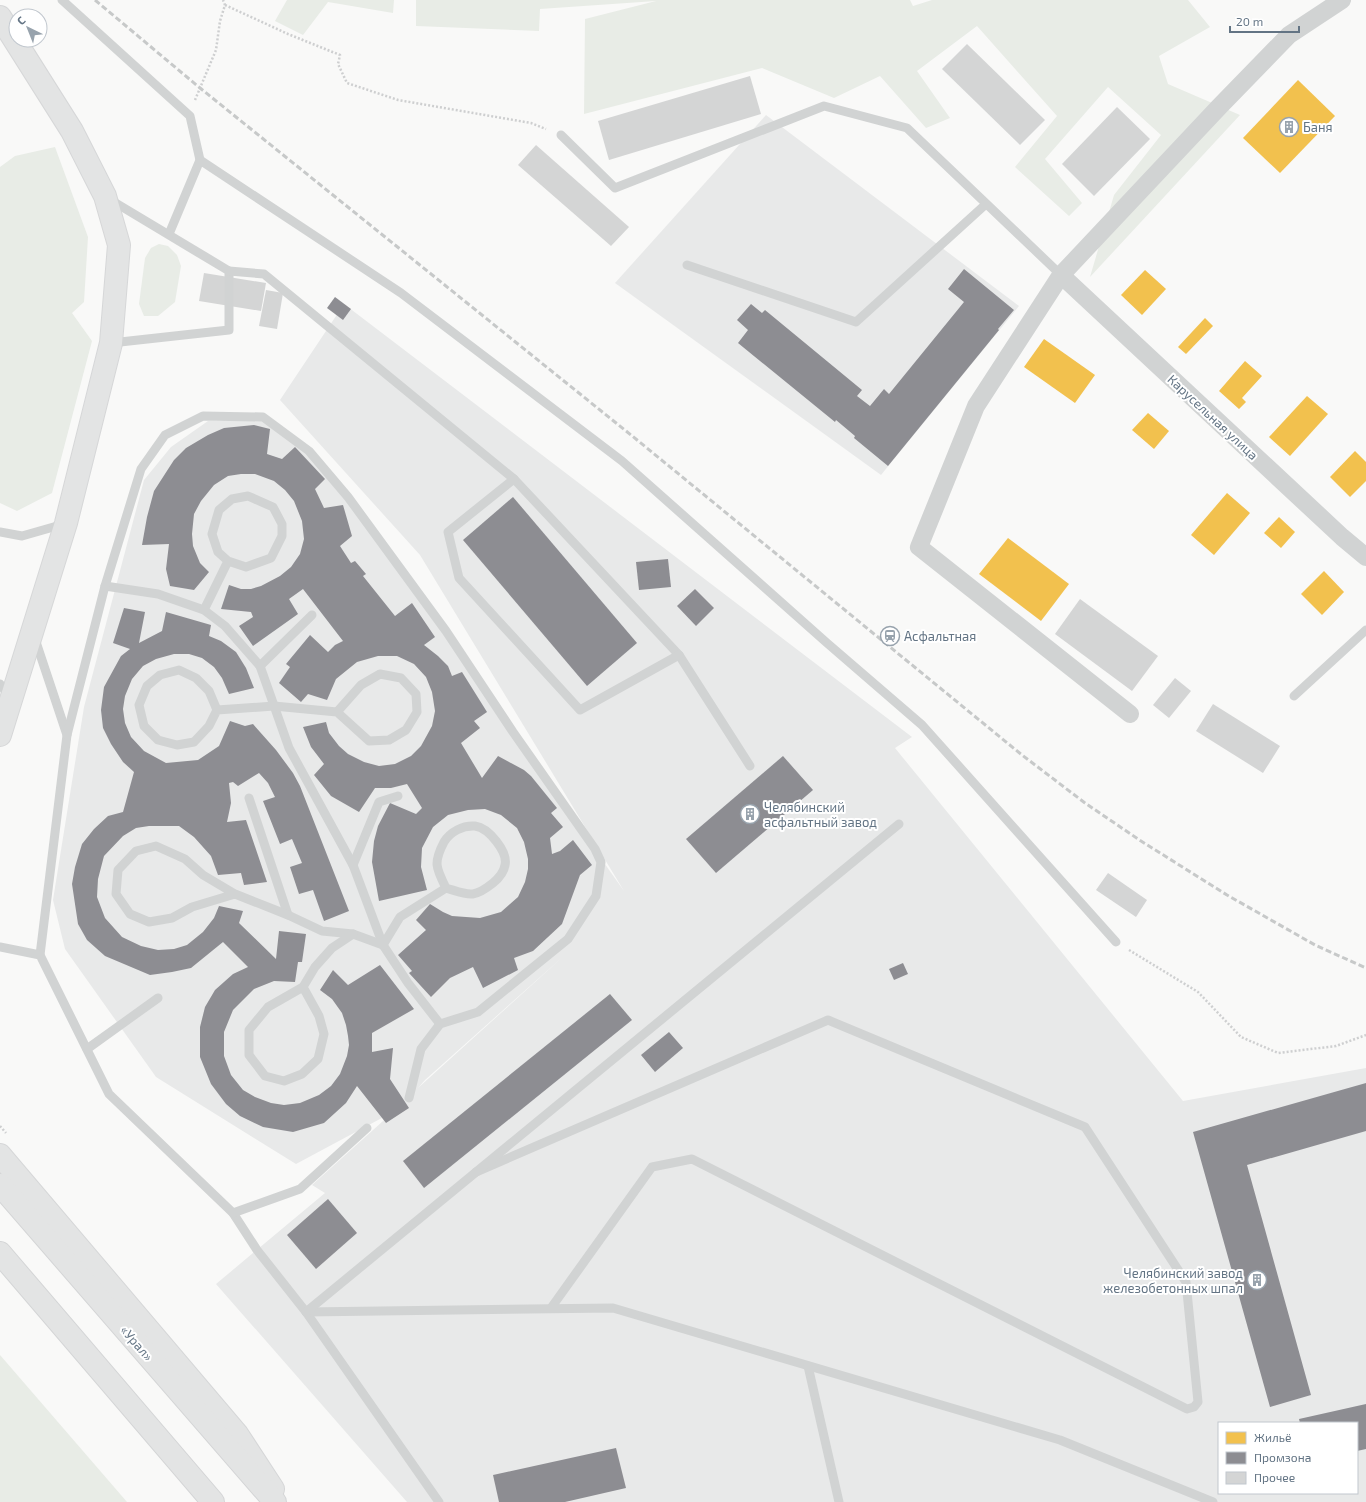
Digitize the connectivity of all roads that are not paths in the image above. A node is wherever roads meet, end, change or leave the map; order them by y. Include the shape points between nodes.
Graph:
1 (62, 0) edge
2 (1342, 0) edge
3 (0, 17) edge
4 (560, 135) road end
5 (200, 160) junction
6 (104, 196) junction
7 (986, 204) junction
8 (168, 234) junction
9 (687, 265) dead end
10 (229, 271) junction
11 (1062, 275) junction
12 (111, 343) junction
13 (514, 479) junction
14 (66, 523) junction
15 (0, 532) edge
16 (1366, 557) edge
17 (228, 561) junction
18 (105, 586) junction
19 (204, 610) junction
20 (312, 616) dead end
21 (1366, 630) edge
22 (32, 632) junction
23 (679, 655) junction
24 (260, 666) junction
25 (6, 691) edge
26 (1294, 696) dead end
27 (274, 706) junction
28 (217, 710) junction
29 (337, 712) junction
30 (1130, 714) dead end
31 (0, 735) edge
32 (67, 735) junction
33 (750, 766) dead end
34 (398, 796) dead end
35 (249, 798) dead end
36 (899, 824) dead end
37 (353, 865) junction
38 (446, 888) junction
39 (235, 894) junction
40 (288, 915) junction
41 (353, 934) junction
42 (1116, 942) road end
43 (383, 945) junction
44 (0, 947) edge
45 (40, 955) junction
46 (303, 987) junction
47 (158, 998) dead end
48 (440, 1024) junction
49 (87, 1048) junction
50 (409, 1098) dead end
51 (367, 1128) dead end
52 (0, 1155) edge
53 (476, 1172) junction
54 (0, 1185) edge
55 (233, 1213) junction
56 (0, 1253) edge
57 (551, 1308) junction
58 (306, 1312) junction
59 (808, 1366) junction
60 (213, 1502) edge
61 (275, 1502) edge
62 (281, 1502) edge
63 (440, 1502) edge
64 (838, 1502) edge
65 (1213, 1502) edge

1 - 5 lane via 190,116
2 - 11 street via 1289,35 1219,106
3 - 6 street via 72,131
4 - 7 lane via 616,188 824,106 907,128
5 - 8 lane
5 - 42 lane via 402,293 622,461 922,725
6 - 8 lane
6 - 12 street via 119,245
7 - 9 lane via 856,322
7 - 11 lane
8 - 10 lane
10 - 12 lane via 229,330
10 - 13 lane via 264,274
11 - 16 street, Карусельная улица via 1342,538
11 - 30 street via 976,406 919,547
12 - 14 street
13 - 23 lane
13 - 23 lane via 448,532 459,578 580,710
14 - 15 lane via 22,536
14 - 22 street
17 - 17 lane via 218,552 212,534 219,510 232,499 248,496 273,507 282,524 282,536 271,558 246,567
17 - 19 lane
18 - 19 lane via 158,594
18 - 32 lane
18 - 48 lane via 141,469 165,435 203,416 263,417 309,451 348,497 446,631 595,849 601,862 596,896 568,939 478,1012
19 - 24 lane via 225,626
20 - 24 lane
21 - 26 lane
22 - 25 street
22 - 32 lane
23 - 33 lane
24 - 27 lane
25 - 31 street
27 - 28 lane
27 - 29 lane
27 - 37 lane via 289,748
28 - 28 lane via 209,726 194,742 177,745 158,740 144,726 139,706 147,686 160,675 178,670 196,678 209,690
29 - 29 lane via 369,741 389,740 406,730 417,712 416,694 402,678 380,674 360,685
32 - 45 lane
34 - 37 lane via 379,802
35 - 40 lane
36 - 53 lane
37 - 43 lane
38 - 38 lane via 470,895 484,891 499,878 505,864 503,850 490,833 476,826 459,829 447,838 438,854 436,870
38 - 43 lane via 400,918
39 - 39 lane via 203,875 185,859 156,846 136,851 118,870 116,894 130,914 149,922 172,918 192,907
39 - 40 lane
40 - 41 lane via 322,931
41 - 43 lane
41 - 46 lane via 332,948 315,967
43 - 48 lane
44 - 45 lane
45 - 49 lane
46 - 46 lane via 268,1008 249,1030 249,1055 265,1076 284,1081 302,1074 318,1059 324,1034 319,1016
47 - 49 lane
48 - 50 lane via 421,1049
49 - 55 lane via 109,1094
51 - 55 lane via 300,1189
52 - 62 street via 237,1434
53 - 57 lane via 828,1020 1085,1127 1186,1282 1198,1402 1194,1407 1187,1409 692,1159 652,1167
53 - 58 lane
54 - 61 street, «Урал»
55 - 58 lane via 257,1250
56 - 60 street
57 - 58 lane
57 - 59 lane via 613,1308
58 - 63 lane
59 - 64 lane
59 - 65 lane via 1060,1440

